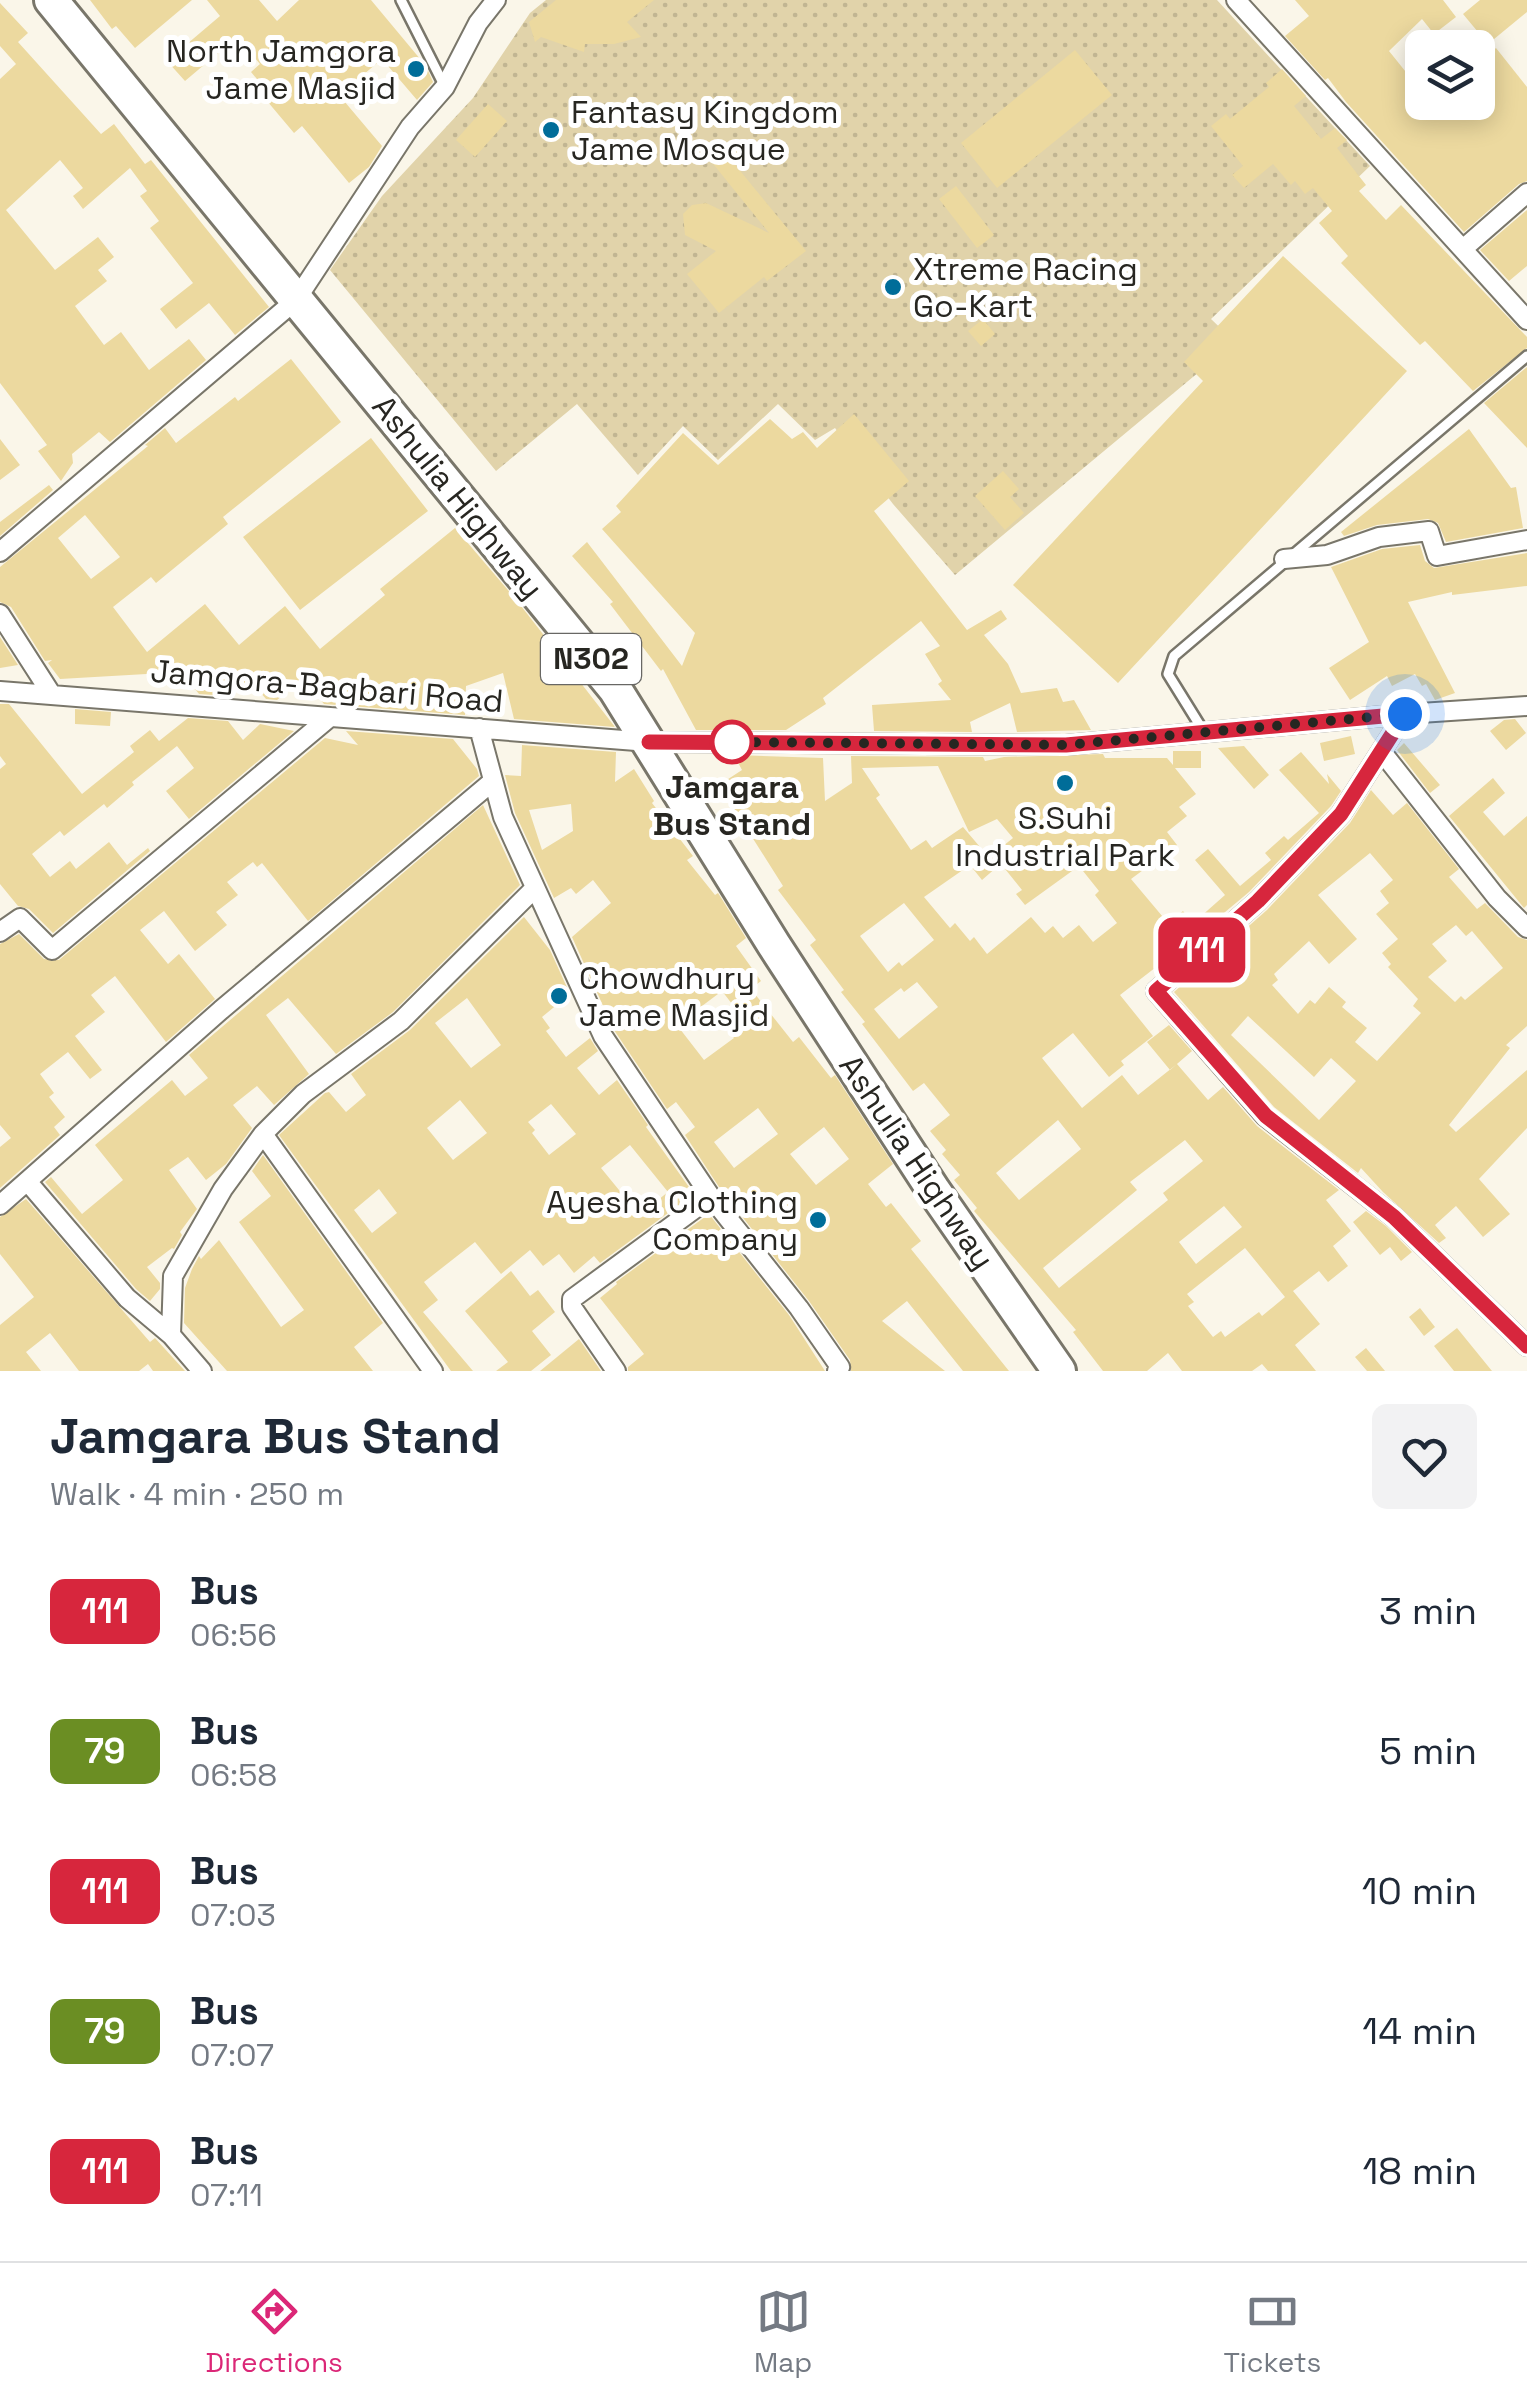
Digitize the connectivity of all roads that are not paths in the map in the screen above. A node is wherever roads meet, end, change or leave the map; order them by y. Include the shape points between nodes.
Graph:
1 (51, 0) edge
2 (401, 0) edge
3 (496, 0) edge
4 (1236, 0) edge
5 (445, 87) junction
6 (1527, 193) edge
7 (1464, 248) junction
8 (296, 300) junction
9 (1527, 320) edge
10 (1527, 356) edge
11 (1527, 540) edge
12 (0, 552) edge
13 (1284, 559) junction
14 (0, 614) edge
15 (0, 691) edge
16 (52, 695) junction
17 (1527, 706) edge
18 (1405, 714) junction
19 (330, 716) junction
20 (479, 728) junction
21 (1204, 732) junction
22 (649, 742) junction
23 (1382, 752) junction
24 (493, 781) junction
25 (535, 888) junction
26 (1527, 928) edge
27 (0, 932) edge
28 (264, 1134) junction
29 (27, 1181) junction
30 (711, 1197) junction
31 (0, 1205) edge
32 (171, 1335) junction
33 (1527, 1346) edge
34 (202, 1371) edge
35 (433, 1371) edge
36 (616, 1371) edge
37 (837, 1371) edge
38 (1059, 1371) edge

1 - 8 highway, Ashulia Highway / N302
2 - 5 lane
3 - 5 street
4 - 7 street
5 - 8 street via 410,127
6 - 7 street
7 - 9 street
8 - 12 street
8 - 22 highway, Ashulia Highway / N302 via 615,689
10 - 13 lane
11 - 13 street via 1437,556 1430,531 1379,537 1327,556
13 - 21 lane via 1174,656 1168,674
14 - 16 street
15 - 16 street, Jamgora-Bagbari Road
16 - 19 street, Jamgora-Bagbari Road
17 - 18 street, Jamgora-Bagbari Road
18 - 21 street, Jamgora-Bagbari Road
18 - 23 street
19 - 20 street, Jamgora-Bagbari Road
19 - 27 street via 52,950 20,918
20 - 22 street, Jamgora-Bagbari Road
20 - 24 street
21 - 22 street, Jamgora-Bagbari Road via 1066,745
22 - 38 highway, Ashulia Highway / N302 via 912,1158
23 - 26 street
23 - 33 street via 1341,814 1258,901 1156,991 1266,1116 1394,1217
24 - 25 street
24 - 29 street
25 - 28 street via 401,1021 303,1094
25 - 30 street via 602,1036
28 - 32 street via 223,1188 173,1276
28 - 35 street
29 - 31 street
29 - 32 street via 127,1298
30 - 36 street via 572,1300
30 - 37 street via 799,1308
32 - 34 street

